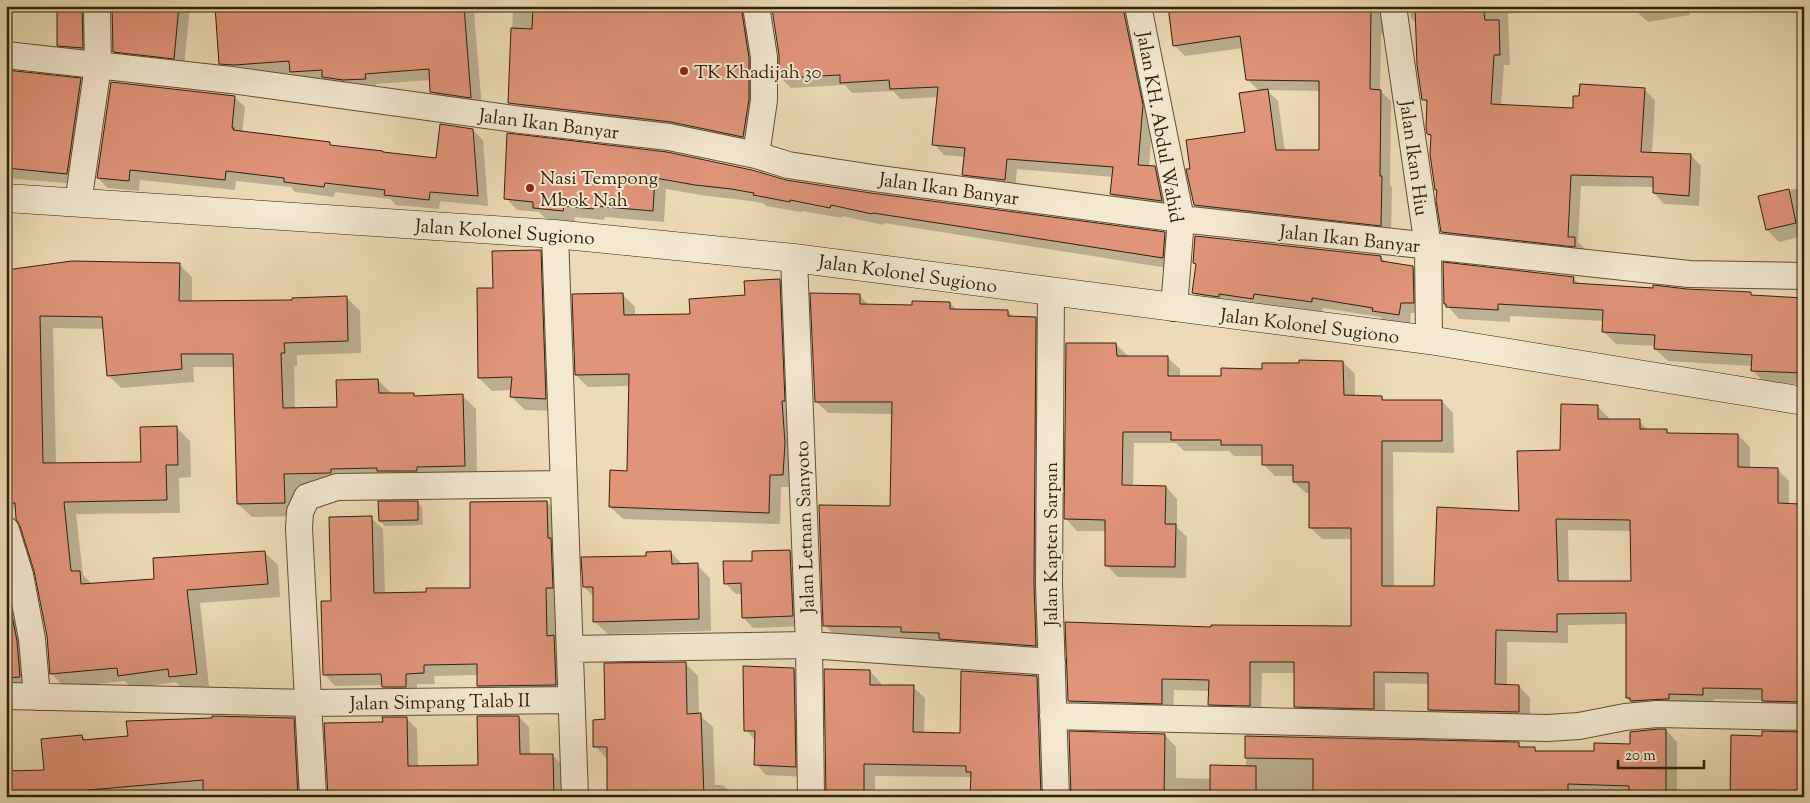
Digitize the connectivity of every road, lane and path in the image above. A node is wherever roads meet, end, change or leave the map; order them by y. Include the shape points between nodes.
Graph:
1 (97, 6) edge
2 (756, 6) edge
3 (1138, 6) edge
4 (1393, 6) edge
5 (6, 56) edge
6 (98, 66) junction
7 (756, 155) junction
8 (6, 198) edge
9 (78, 203) junction
10 (1181, 219) junction
11 (555, 234) junction
12 (1428, 247) junction
13 (794, 258) junction
14 (1804, 276) edge
15 (1051, 291) junction
16 (1174, 308) junction
17 (1429, 340) junction
18 (1804, 401) edge
19 (564, 484) junction
20 (6, 530) edge
21 (809, 645) junction
22 (570, 649) junction
23 (1052, 662) junction
24 (6, 696) edge
25 (36, 697) junction
26 (571, 700) junction
27 (309, 703) junction
28 (1053, 716) junction
29 (1804, 717) edge
30 (313, 797) edge
31 (574, 797) edge
32 (811, 797) edge
33 (1056, 797) edge

1 - 6 street
2 - 7 street via 764,57 764,100
3 - 10 street, Jalan KH. Abdul Wahid
4 - 12 street, Jalan Ikan Hiu
5 - 6 street, Jalan Ikan Banyar
6 - 7 street, Jalan Ikan Banyar via 231,80 669,137
6 - 9 street
7 - 10 street, Jalan Ikan Banyar via 788,165 872,178
8 - 9 main road, Jalan Kolonel Sugiono
9 - 11 main road, Jalan Kolonel Sugiono
10 - 12 street, Jalan Ikan Banyar
10 - 16 street, Jalan KH. Abdul Wahid
11 - 13 main road, Jalan Kolonel Sugiono
11 - 19 street
12 - 14 street, Jalan Ikan Banyar via 1689,274
12 - 17 street, Jalan Ikan Hiu
13 - 15 main road, Jalan Kolonel Sugiono
13 - 21 street, Jalan Letnan Sanyoto
15 - 16 main road, Jalan Kolonel Sugiono
15 - 23 street, Jalan Kapten Sarpan via 1049,583
16 - 17 main road, Jalan Kolonel Sugiono
17 - 18 main road, Jalan Kolonel Sugiono
19 - 22 street
19 - 27 street via 337,487 307,497 300,512 299,528
20 - 25 street via 20,575 32,639
21 - 22 street
21 - 23 street
21 - 32 street, Jalan Letnan Sanyoto
22 - 26 street
23 - 28 street, Jalan Kapten Sarpan
24 - 25 street, Jalan Simpang Talab II
25 - 27 street, Jalan Simpang Talab II
26 - 27 street, Jalan Simpang Talab II
26 - 31 street
27 - 30 street
28 - 29 street via 1547,728 1657,714
28 - 33 street, Jalan Kapten Sarpan

